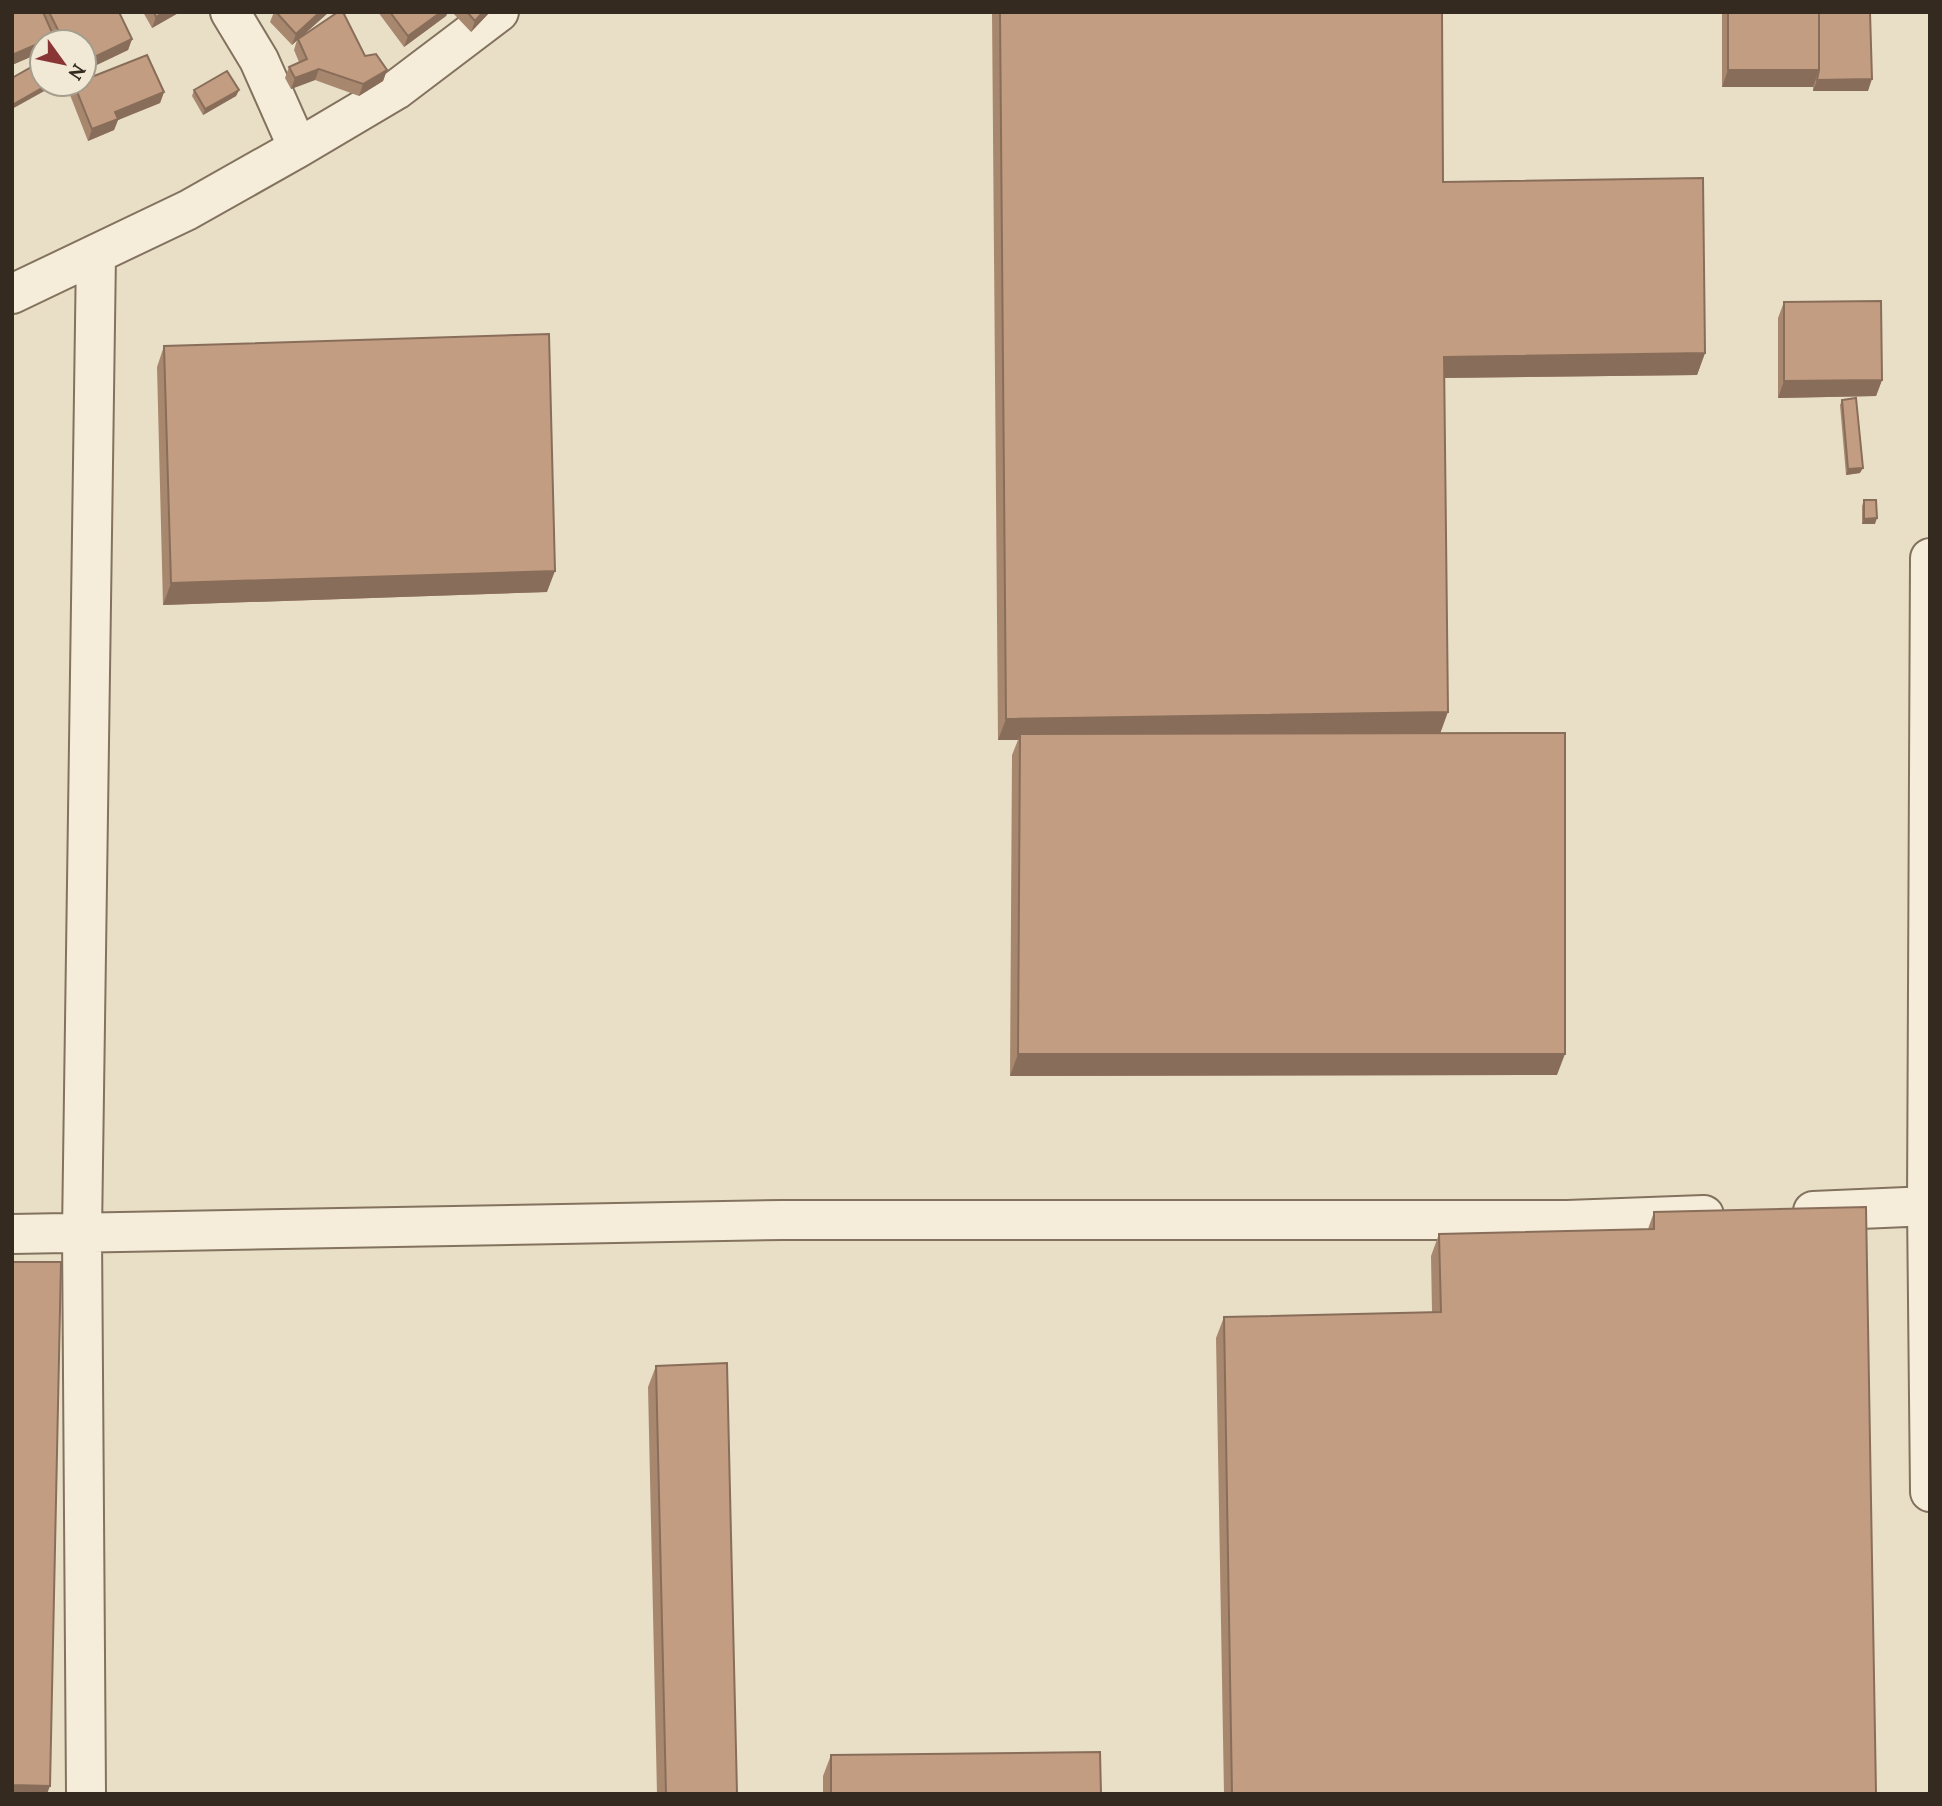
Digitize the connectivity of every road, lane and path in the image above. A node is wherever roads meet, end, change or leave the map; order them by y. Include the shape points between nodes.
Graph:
1 (230, 12) edge
2 (499, 12) edge
3 (298, 148) junction
4 (96, 254) junction
5 (12, 294) edge
6 (1930, 558) edge
7 (1928, 1206) edge
8 (1775, 1212) edge
9 (1733, 1214) edge
10 (82, 1233) junction
11 (12, 1234) edge
12 (1930, 1492) edge
13 (86, 1794) edge

1 - 3 street via 259,60
2 - 3 street via 396,90
3 - 4 street via 188,210
4 - 5 street
4 - 10 street
6 - 7 street
7 - 8 street
7 - 12 street
9 - 10 street via 1567,1220 796,1220
10 - 11 street
10 - 13 street

